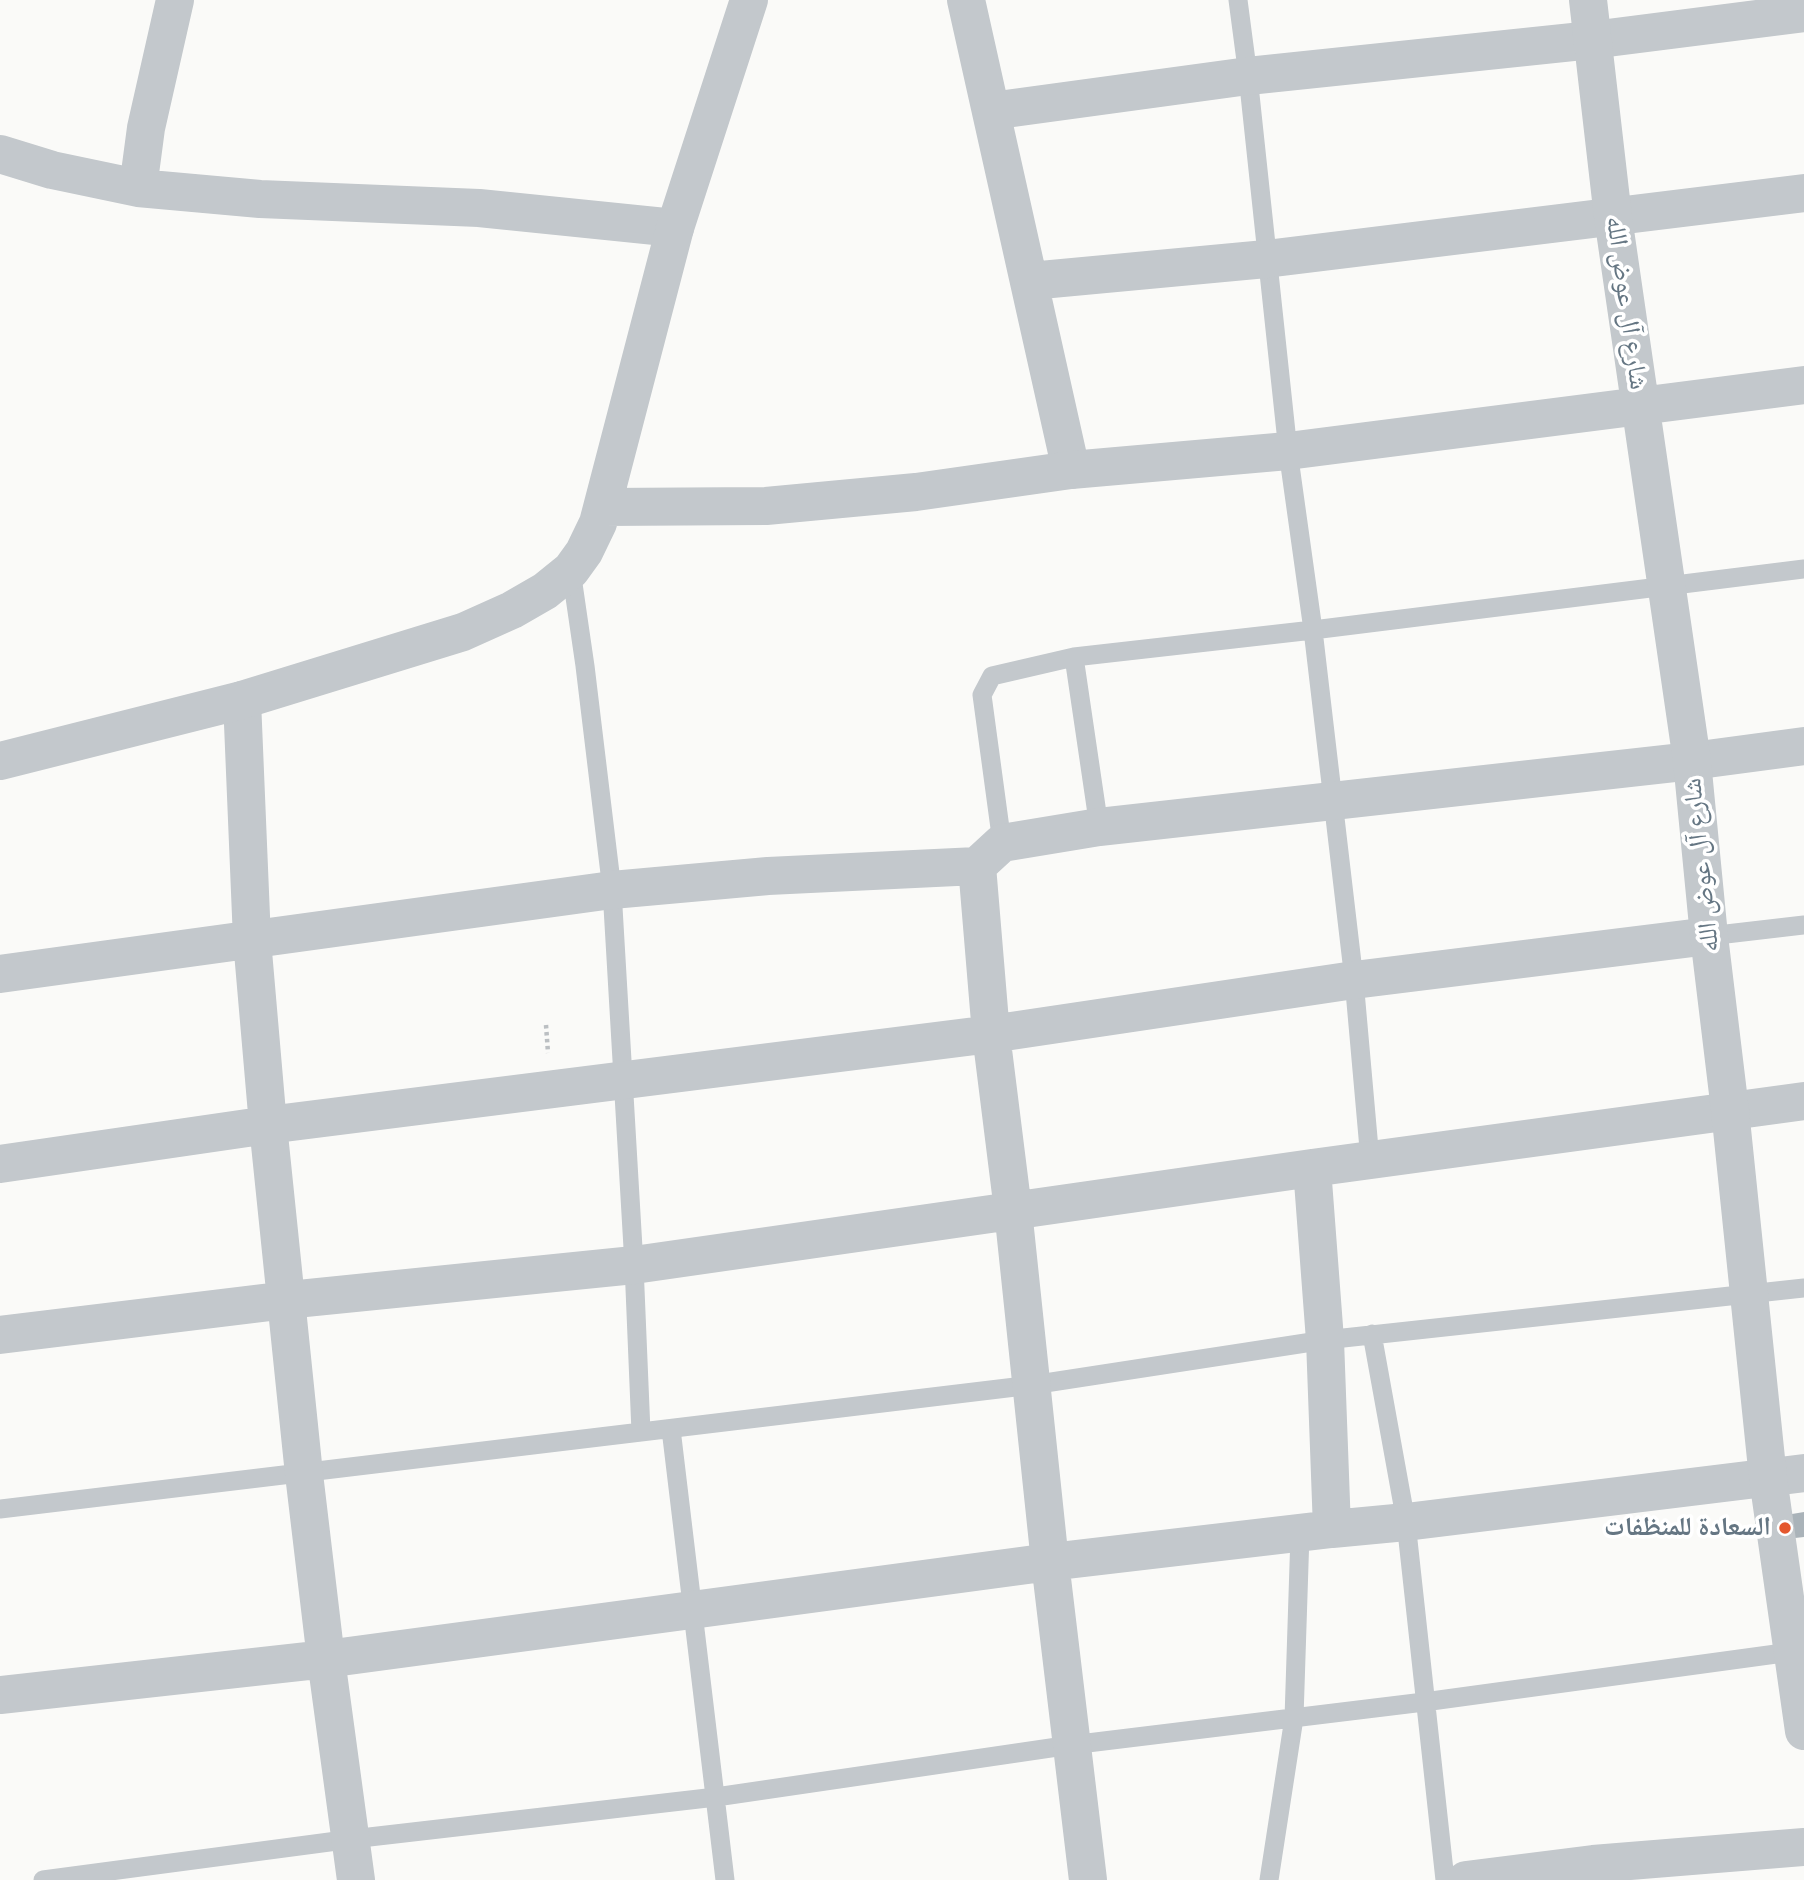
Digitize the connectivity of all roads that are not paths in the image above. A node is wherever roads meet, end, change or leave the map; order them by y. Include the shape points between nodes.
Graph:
1 (175, 0) edge
2 (749, 0) edge
3 (966, 0) edge
4 (1238, 0) edge
5 (1588, 0) edge
6 (1804, 13) edge
7 (1592, 40) junction
8 (1248, 76) junction
9 (991, 111) junction
10 (0, 153) edge
11 (138, 188) junction
12 (1804, 193) edge
13 (1613, 217) junction
14 (675, 228) junction
15 (1266, 259) junction
16 (1030, 281) junction
17 (1804, 385) edge
18 (1640, 407) junction
19 (1288, 451) junction
20 (1071, 470) junction
21 (603, 506) junction
22 (1804, 569) edge
23 (571, 570) junction
24 (1667, 584) junction
25 (1312, 630) junction
26 (1074, 657) junction
27 (242, 700) junction
28 (1804, 746) edge
29 (0, 761) edge
30 (1692, 761) junction
31 (1332, 802) junction
32 (1099, 827) junction
33 (990, 855) junction
34 (612, 890) junction
35 (1804, 925) edge
36 (1709, 936) junction
37 (252, 940) junction
38 (0, 974) edge
39 (1354, 980) junction
40 (991, 1034) junction
41 (624, 1079) junction
42 (1804, 1101) edge
43 (1730, 1110) junction
44 (268, 1125) junction
45 (1370, 1160) junction
46 (0, 1164) edge
47 (1311, 1168) junction
48 (1013, 1210) junction
49 (634, 1265) junction
50 (1804, 1288) edge
51 (1750, 1293) junction
52 (287, 1300) junction
53 (1372, 1334) junction
54 (0, 1335) edge
55 (1325, 1339) junction
56 (1032, 1385) junction
57 (671, 1429) junction
58 (641, 1432) junction
59 (304, 1474) junction
60 (1786, 1476) edge
61 (0, 1509) edge
62 (1406, 1522) junction
63 (1316, 1531) junction
64 (1050, 1562) junction
65 (691, 1611) junction
66 (1798, 1651) edge
67 (326, 1659) junction
68 (0, 1695) edge
69 (1424, 1702) junction
70 (1294, 1718) junction
71 (1804, 1731) edge
72 (1071, 1745) junction
73 (716, 1797) junction
74 (352, 1839) junction
75 (1804, 1847) edge
76 (43, 1880) edge
77 (356, 1880) edge
78 (725, 1880) edge
79 (1088, 1880) edge
80 (1269, 1880) edge
81 (1445, 1880) edge
82 (1466, 1880) edge

1 - 11 street via 146,128
2 - 14 street
3 - 9 street
4 - 8 lane
5 - 7 street, شارع آل عوض الله
6 - 7 street
7 - 8 street
7 - 13 street, شارع آل عوض الله
8 - 9 street
8 - 15 lane
9 - 16 street
10 - 11 street via 52,170
11 - 14 street via 260,199 479,208
12 - 13 street
13 - 15 street
13 - 18 street, شارع آل عوض الله
14 - 21 street
15 - 16 street
15 - 19 lane
16 - 20 street
17 - 18 street
18 - 19 street
18 - 24 street, شارع آل عوض الله
19 - 20 street
19 - 25 lane
20 - 21 street via 916,492 766,506
21 - 23 street via 589,543
22 - 24 lane
23 - 27 street via 512,610 463,632
23 - 34 lane
24 - 25 lane
24 - 30 street, شارع آل عوض الله
25 - 26 lane
25 - 31 lane
26 - 32 lane
26 - 33 lane via 992,676 982,695
27 - 29 street
27 - 37 street
28 - 30 street
30 - 31 street
30 - 36 street, شارع آل عوض الله
31 - 32 street
31 - 39 lane
32 - 33 street
33 - 34 street
33 - 40 street
34 - 37 street
34 - 41 lane
35 - 36 lane
36 - 39 street
36 - 43 street, شارع آل عوض الله
37 - 38 street
37 - 44 street
39 - 40 street
39 - 45 lane
40 - 41 street
40 - 48 street
41 - 44 street
41 - 49 lane
42 - 43 street
43 - 45 street
43 - 51 street, شارع آل عوض الله
44 - 46 street
44 - 52 street
45 - 47 street
47 - 48 street
47 - 55 street
48 - 49 street
48 - 56 street
49 - 52 street
49 - 58 lane
50 - 51 lane
51 - 53 lane
51 - 60 street, شارع آل عوض الله
52 - 54 street
52 - 59 street
53 - 55 lane
53 - 62 lane
55 - 56 lane
55 - 63 street
56 - 57 lane
56 - 64 street
57 - 58 lane
57 - 65 lane
58 - 59 lane
59 - 61 lane
59 - 67 street
60 - 62 street
60 - 66 street, شارع آل عوض الله
62 - 63 street
62 - 69 lane
63 - 64 street
63 - 70 lane
64 - 65 street
64 - 72 street
65 - 67 street
65 - 73 lane
66 - 69 lane
66 - 71 street, شارع آل عوض الله
67 - 68 street
67 - 74 street
69 - 70 lane
69 - 81 lane
70 - 72 lane
70 - 80 lane
72 - 73 lane
72 - 79 street
73 - 74 lane
73 - 78 lane
74 - 76 lane
74 - 77 street
75 - 82 street via 1593,1864

